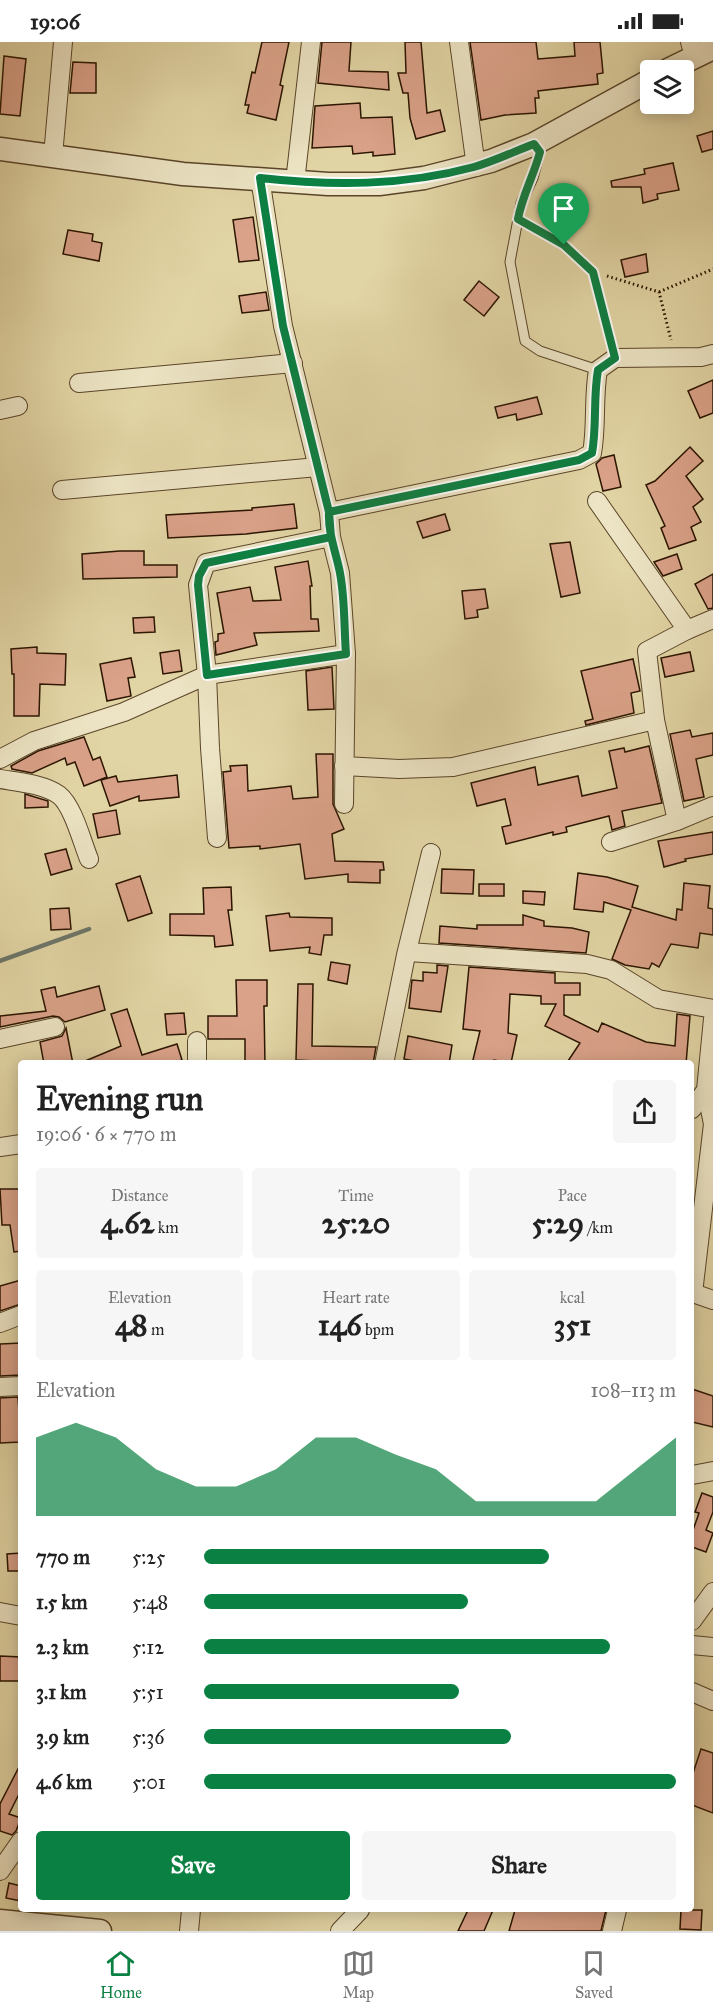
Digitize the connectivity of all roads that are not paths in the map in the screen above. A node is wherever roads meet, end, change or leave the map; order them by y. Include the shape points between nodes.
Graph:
1 (63, 42) edge
2 (311, 42) edge
3 (459, 42) edge
4 (699, 49) edge
5 (683, 60) edge
6 (640, 86) edge
7 (534, 144) junction
8 (0, 149) edge
9 (53, 156) junction
10 (476, 166) junction
11 (260, 178) junction
12 (296, 182) junction
13 (518, 219) junction
14 (713, 354) edge
15 (615, 358) junction
16 (293, 363) junction
17 (598, 370) junction
18 (79, 383) dead end
19 (18, 406) dead end
20 (0, 410) edge
21 (318, 467) junction
22 (62, 490) dead end
23 (597, 501) dead end
24 (329, 512) junction
25 (331, 537) junction
26 (713, 619) edge
27 (687, 630) junction
28 (346, 654) junction
29 (207, 675) junction
30 (655, 720) junction
31 (0, 759) edge
32 (344, 766) junction
33 (0, 779) edge
34 (344, 804) dead end
35 (713, 806) edge
36 (677, 822) junction
37 (217, 838) dead end
38 (612, 842) dead end
39 (431, 853) dead end
40 (89, 859) dead end
41 (408, 952) junction
42 (713, 1009) edge
43 (713, 1019) edge
44 (55, 1027) dead end
45 (0, 1039) edge
46 (197, 1041) dead end
47 (197, 1060) edge
48 (385, 1060) edge
49 (706, 1090) junction
50 (694, 1106) edge
51 (18, 1144) edge
52 (0, 1147) edge
53 (694, 1277) edge
54 (694, 1294) edge
55 (713, 1300) edge
56 (18, 1316) edge
57 (0, 1323) edge
58 (18, 1386) edge
59 (0, 1387) edge
60 (713, 1471) edge
61 (694, 1475) edge
62 (713, 1592) edge
63 (0, 1612) edge
64 (18, 1615) edge
65 (694, 1618) edge
66 (694, 1645) edge
67 (713, 1647) edge
68 (694, 1693) edge
69 (713, 1701) edge
70 (18, 1845) edge
71 (0, 1871) edge
72 (191, 1912) edge
73 (358, 1912) edge
74 (617, 1912) edge
75 (0, 1921) edge
76 (100, 1931) edge
77 (189, 1931) edge
78 (340, 1931) edge
79 (612, 1931) edge

1 - 9 street
2 - 12 street
3 - 10 street
4 - 5 street
6 - 7 street
7 - 10 street
7 - 13 lane via 540,152
8 - 9 street
9 - 11 street via 183,174
10 - 12 street via 380,184
11 - 12 street
11 - 16 street via 283,326
13 - 15 lane via 564,245 593,272
13 - 17 lane via 510,262 525,341 540,351
14 - 15 street
15 - 17 street
16 - 18 street
16 - 21 street
17 - 24 street via 592,453 579,460
19 - 20 street
21 - 22 street
21 - 24 street
23 - 27 street
24 - 25 street
25 - 28 street via 340,573
25 - 29 street via 206,563 198,585
26 - 27 street
27 - 30 street via 647,651
28 - 29 street
28 - 32 street
29 - 31 street via 124,712 33,741
29 - 37 street
30 - 32 street via 453,767 399,770
30 - 36 street
32 - 34 street
33 - 40 street via 26,783 62,797
35 - 36 street
36 - 38 street
39 - 41 street
41 - 42 street via 587,964 611,970 658,999
41 - 48 street
43 - 49 street
44 - 45 street
46 - 47 street
49 - 50 street
49 - 53 street via 713,1124
51 - 52 street
54 - 55 street
56 - 57 street
58 - 59 street
60 - 61 street
62 - 65 street
63 - 64 street
66 - 67 street
68 - 69 street
70 - 71 street
72 - 77 street
73 - 78 street
74 - 79 street
75 - 76 street

